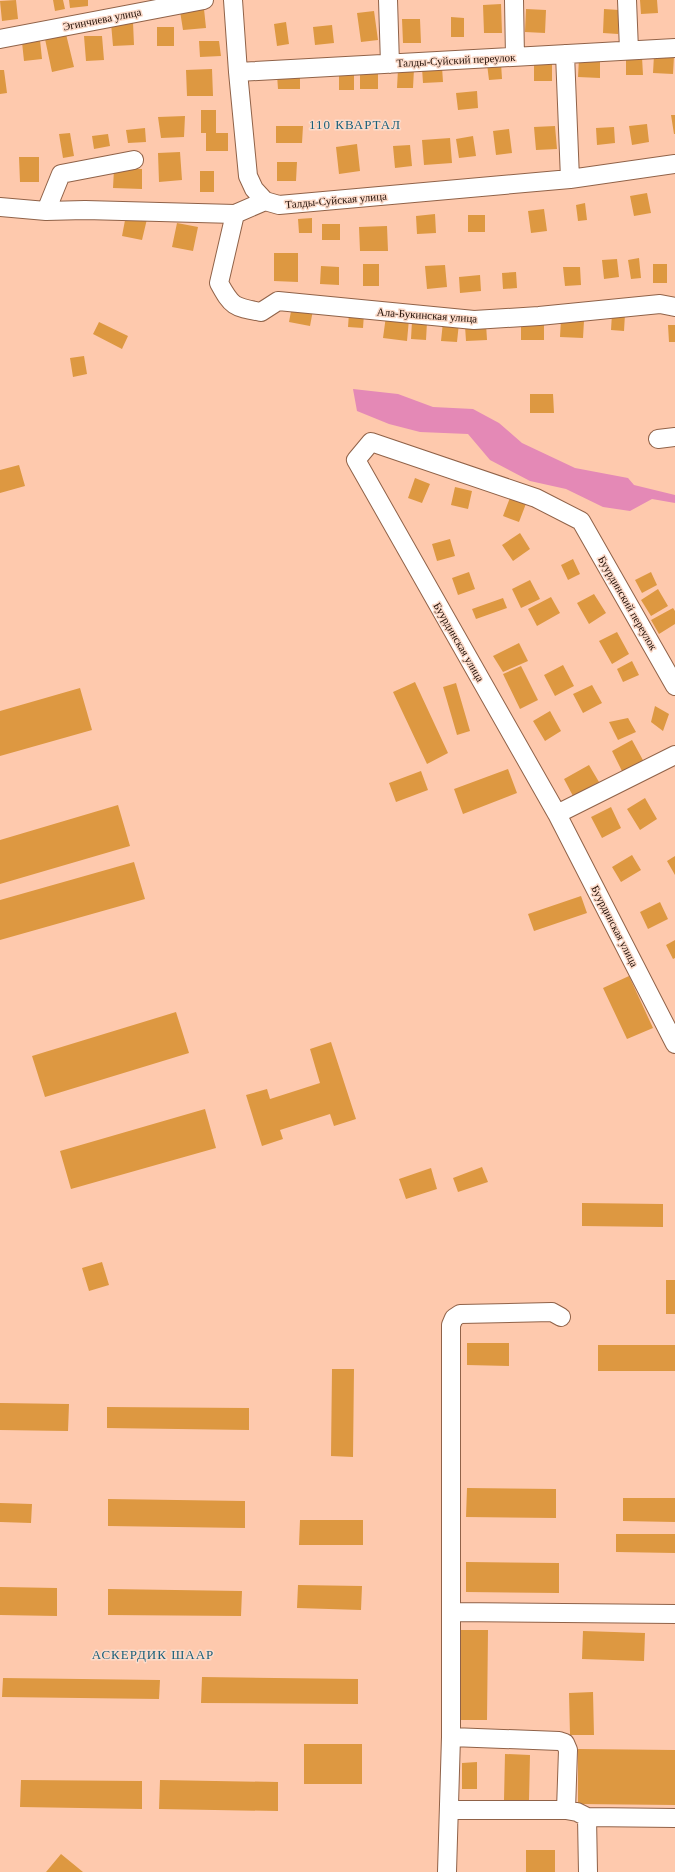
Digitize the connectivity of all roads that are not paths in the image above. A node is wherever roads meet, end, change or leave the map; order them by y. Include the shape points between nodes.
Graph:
1 (204, 0) edge
2 (234, 0) edge
3 (388, 0) edge
4 (514, 0) edge
5 (627, 0) edge
6 (0, 39) edge
7 (675, 48) edge
8 (629, 50) junction
9 (565, 54) junction
10 (515, 56) junction
11 (390, 64) junction
12 (238, 72) junction
13 (134, 160) dead end
14 (675, 164) edge
15 (570, 179) junction
16 (265, 201) junction
17 (0, 206) edge
18 (46, 212) junction
19 (235, 214) junction
20 (675, 307) edge
21 (581, 521) joint
22 (675, 686) edge
23 (675, 755) edge
24 (558, 814) junction
25 (675, 1044) edge
26 (561, 1317) dead end
27 (451, 1612) junction
28 (675, 1614) edge
29 (451, 1737) junction
30 (449, 1810) junction
31 (566, 1810) junction
32 (587, 1817) junction
33 (675, 1818) edge
34 (447, 1872) edge
35 (588, 1872) edge

1 - 6 street, Эгинчиева улица
2 - 12 street
3 - 11 street
4 - 10 street
5 - 8 street
7 - 8 street, Талды-Суйский переулок
8 - 9 street, Талды-Суйский переулок
9 - 10 street, Талды-Суйский переулок
9 - 15 street
10 - 11 street, Талды-Суйский переулок
11 - 12 street, Талды-Суйский переулок
12 - 16 street via 248,176 254,189
13 - 18 street via 61,174
14 - 15 street, Талды-Суйская улица
15 - 16 street, Талды-Суйская улица via 279,205
16 - 19 street
17 - 18 street
18 - 19 street via 85,210
19 - 20 street, Ала-Букинская улица via 219,283 228,301 242,308 260,312 278,301 474,320 660,304
21 - 22 street, Буурдинский переулок
21 - 24 street, Буурдинская улица via 536,498 371,442 356,460
23 - 24 street
24 - 25 street, Буурдинская улица
26 - 27 street via 552,1312 460,1314 454,1318 451,1325
27 - 28 street
27 - 29 street
29 - 30 street
29 - 31 street via 565,1743 568,1750
30 - 31 street
30 - 34 street
31 - 32 street
32 - 33 street
32 - 35 street

